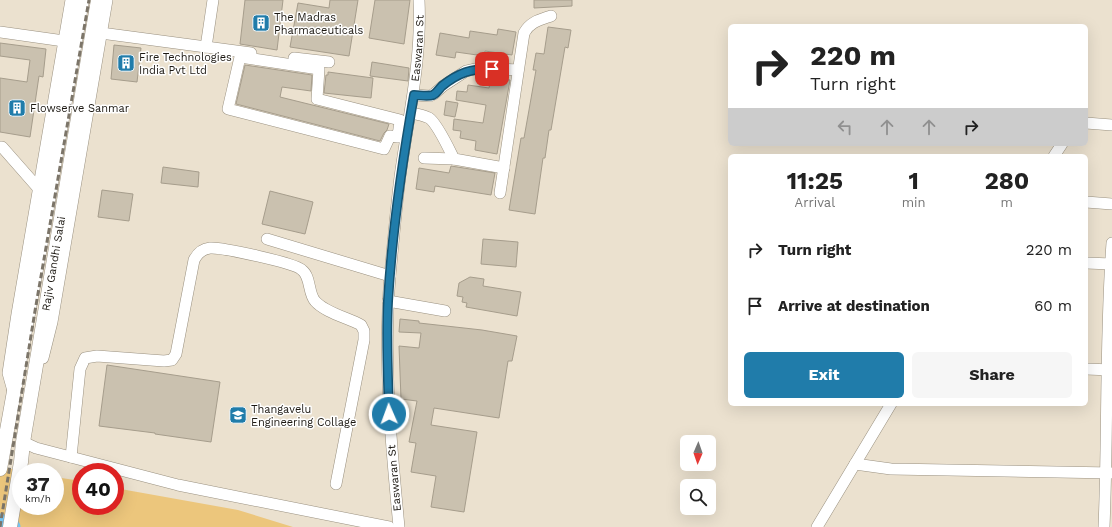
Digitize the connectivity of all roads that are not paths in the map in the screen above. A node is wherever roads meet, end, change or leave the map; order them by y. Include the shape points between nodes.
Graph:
1 (71, 0) edge
2 (82, 0) edge
3 (98, 0) edge
4 (107, 0) edge
5 (213, 0) edge
6 (419, 0) edge
7 (551, 16) dead end
8 (0, 32) edge
9 (101, 34) junction
10 (64, 41) junction
11 (206, 47) junction
12 (329, 62) dead end
13 (518, 70) junction
14 (414, 95) junction
15 (411, 113) junction
16 (1088, 123) edge
17 (404, 125) junction
18 (1112, 125) edge
19 (0, 147) edge
20 (424, 158) dead end
21 (454, 159) junction
22 (504, 168) junction
23 (39, 188) junction
24 (500, 193) dead end
25 (1088, 202) edge
26 (1112, 204) edge
27 (267, 239) dead end
28 (1112, 243) edge
29 (1088, 263) edge
30 (1111, 264) edge
31 (390, 276) junction
32 (388, 301) junction
33 (445, 311) dead end
34 (1088, 369) edge
35 (1110, 370) edge
36 (14, 393) junction
37 (890, 406) edge
38 (26, 420) junction
39 (23, 442) junction
40 (71, 457) junction
41 (1, 463) edge
42 (855, 464) junction
43 (1109, 473) edge
44 (336, 484) dead end
45 (10, 527) edge
46 (389, 527) edge
47 (399, 527) edge
48 (817, 527) edge
49 (1104, 527) edge

1 - 10 street
2 - 36 main road, Rajiv Gandhi Salai
3 - 38 main road, Rajiv Gandhi Salai
4 - 9 street
5 - 11 street
6 - 14 street, Easwaran St
7 - 13 street via 528,26 524,33
8 - 10 street
9 - 11 street
9 - 38 street via 52,322
10 - 23 street
11 - 12 street
13 - 14 street via 479,68 466,71 430,96
13 - 22 street
14 - 15 street, Easwaran St
15 - 17 street, Easwaran St
15 - 21 street via 430,119
16 - 18 street
17 - 17 street via 398,137 390,136 384,149 228,109 240,57 320,69 318,99 400,120
17 - 31 street, Easwaran St
19 - 23 street
20 - 21 street
21 - 22 street
22 - 24 street
23 - 36 street via 8,373
25 - 26 street
27 - 31 street
28 - 30 street
29 - 30 street
30 - 35 street
31 - 32 street, Easwaran St
32 - 33 street
32 - 47 street, Easwaran St via 390,428
34 - 35 street
35 - 43 street
36 - 41 main road, Rajiv Gandhi Salai
37 - 42 street
38 - 39 main road, Rajiv Gandhi Salai
39 - 40 street
39 - 45 main road, Rajiv Gandhi Salai
40 - 44 street via 80,369 85,358 97,356 172,360 176,354 194,260 198,253 209,248 224,249 289,264 302,270 314,300 324,308 361,325 364,331
40 - 46 street via 178,485
42 - 43 street via 891,469
42 - 48 street
43 - 49 street

